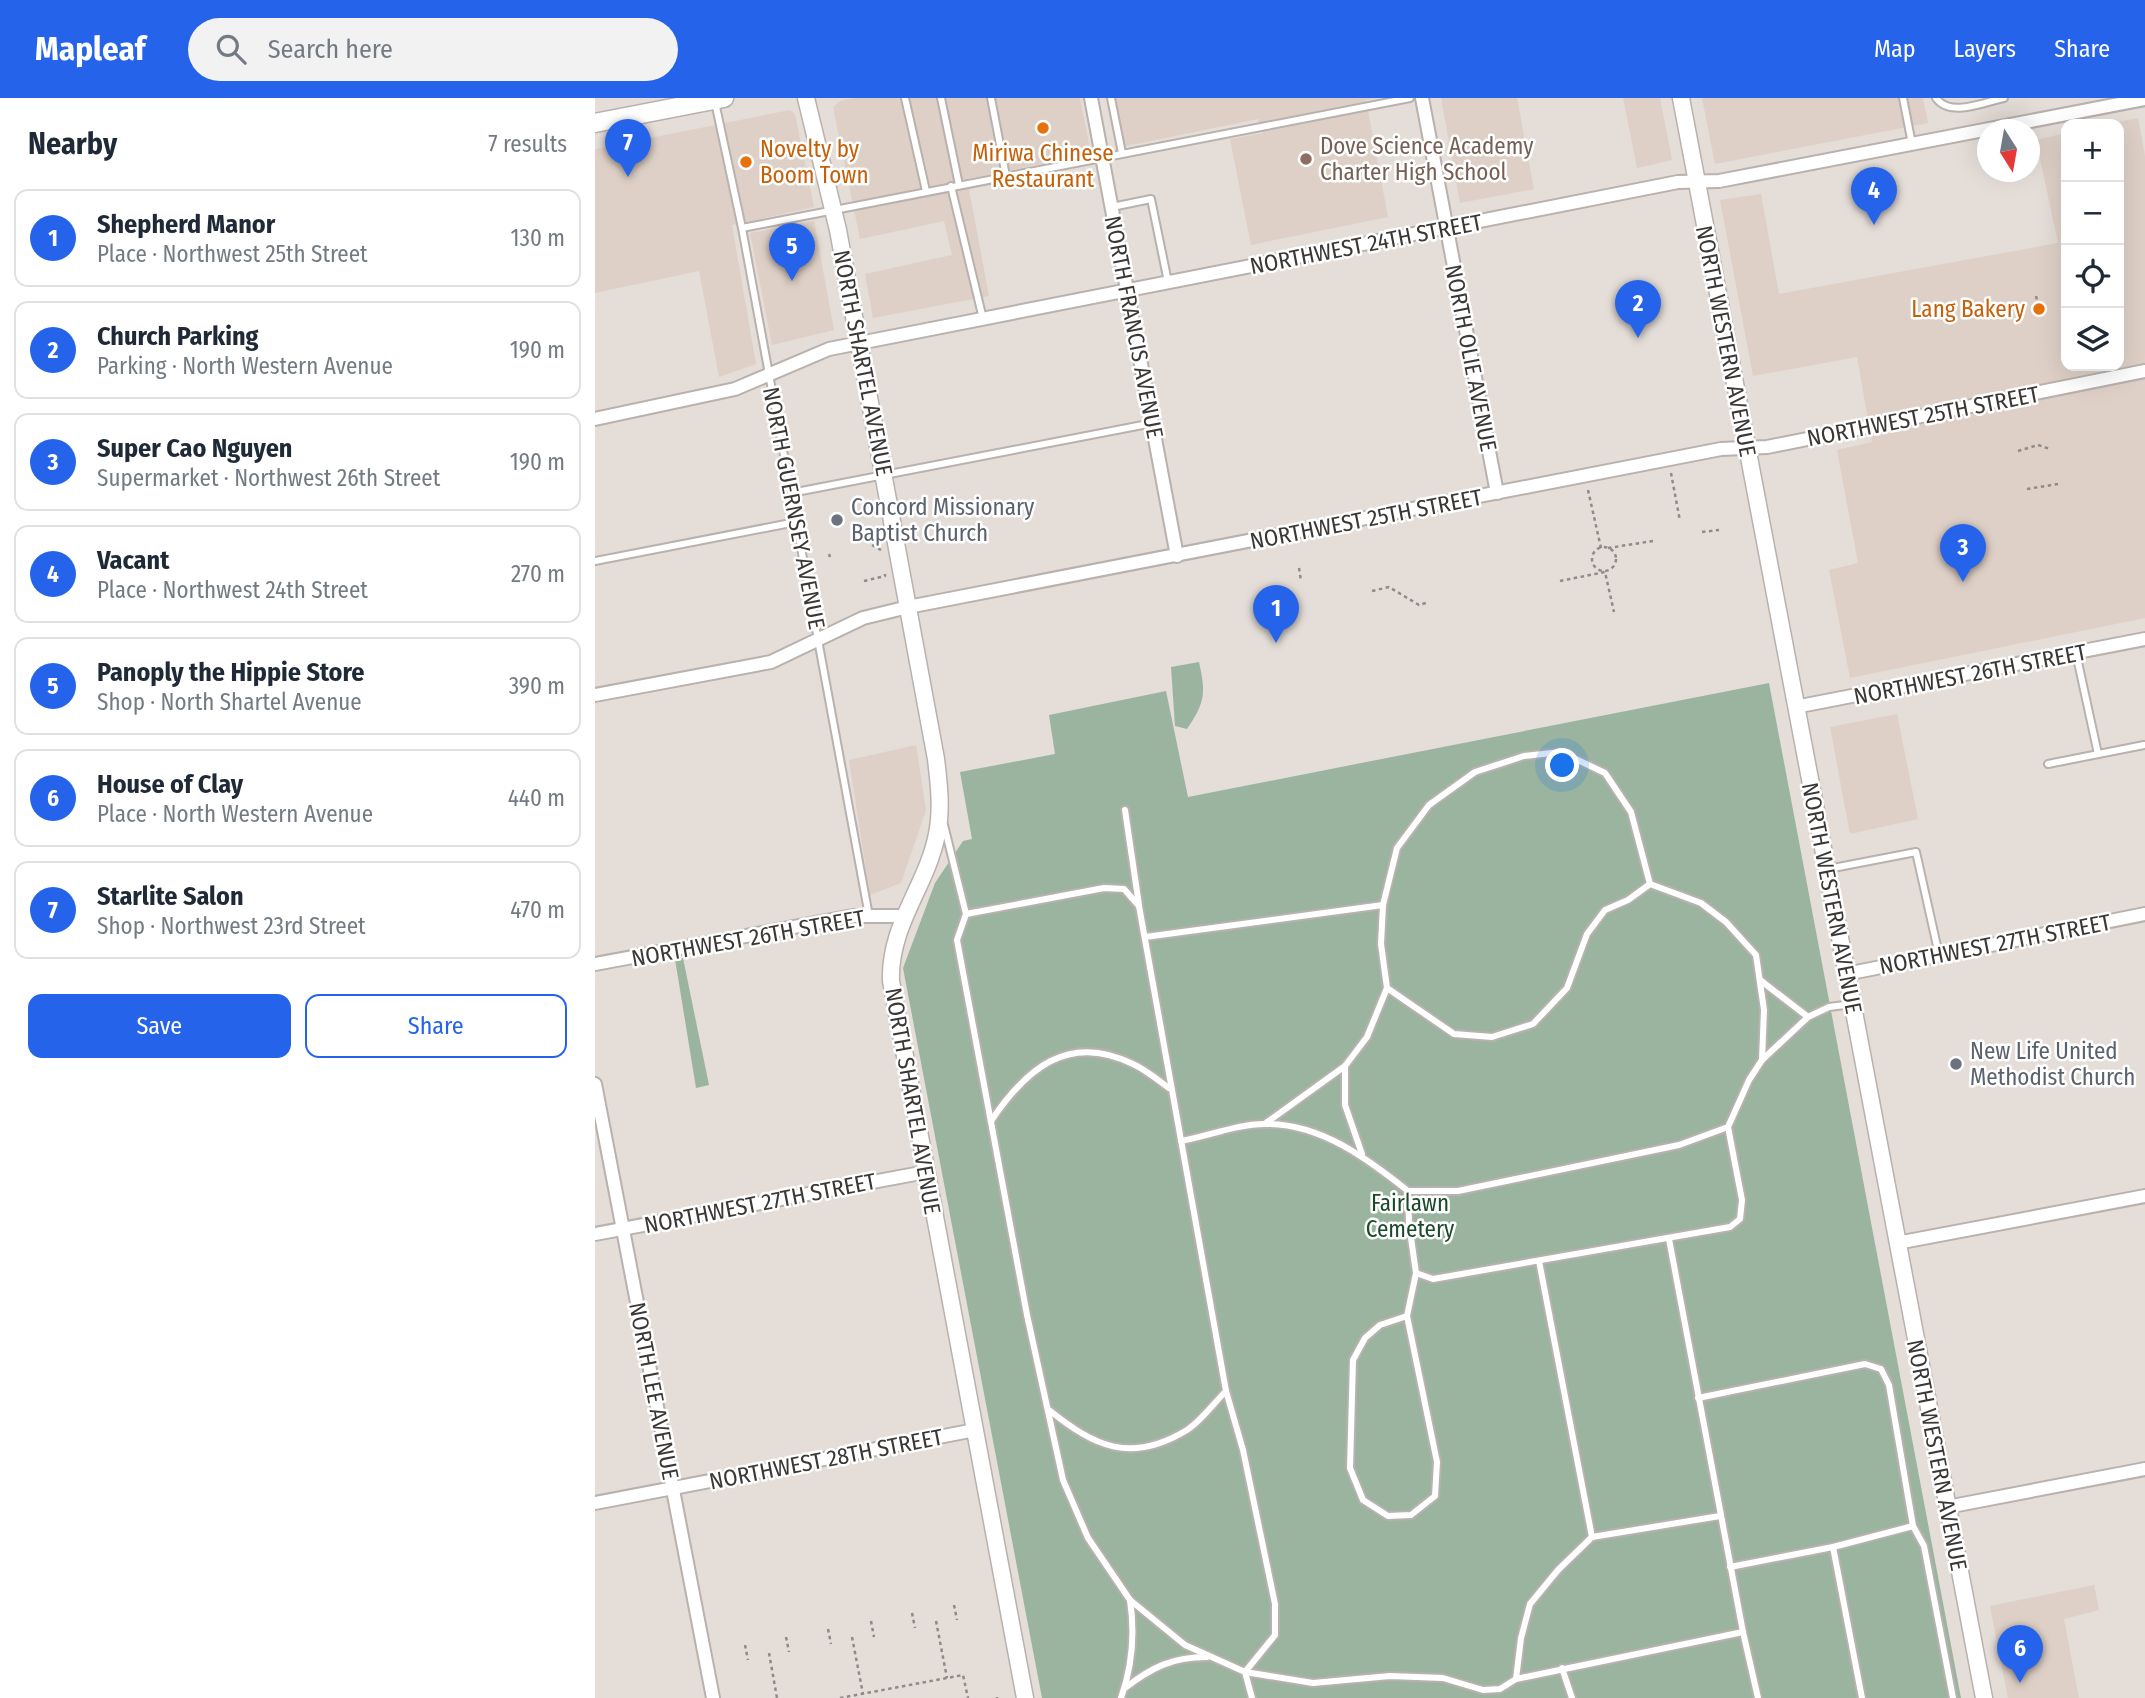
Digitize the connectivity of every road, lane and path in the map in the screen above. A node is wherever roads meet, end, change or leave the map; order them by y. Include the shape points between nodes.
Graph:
1 (806, 98) edge
2 (905, 98) edge
3 (941, 98) edge
4 (992, 98) edge
5 (1091, 98) edge
6 (1111, 98) edge
7 (1410, 98) edge
8 (1422, 98) edge
9 (1681, 98) edge
10 (1903, 98) edge
11 (1936, 98) edge
12 (2004, 98) edge
13 (719, 99) edge
14 (2145, 99) edge
15 (657, 104) edge
16 (2089, 104) edge
17 (595, 123) edge
18 (1912, 144) junction
19 (1122, 153) junction
20 (1102, 157) junction
21 (1006, 176) junction
22 (1696, 182) junction
23 (955, 186) junction
24 (926, 191) junction
25 (1111, 207) junction
26 (833, 210) junction
27 (742, 228) junction
28 (1446, 228) junction
29 (1168, 282) junction
30 (1127, 290) junction
31 (2036, 296) dead end
32 (2039, 309) dead end
33 (983, 319) junction
34 (859, 344) junction
35 (2145, 371) edge
36 (768, 375) junction
37 (595, 419) edge
38 (1154, 423) junction
39 (1746, 447) junction
40 (2050, 449) dead end
41 (2018, 451) dead end
42 (1668, 459) junction
43 (883, 476) junction
44 (1585, 476) junction
45 (2058, 484) dead end
46 (2027, 489) dead end
47 (791, 493) junction
48 (1497, 494) junction
49 (796, 522) junction
50 (1680, 522) dead end
51 (1719, 530) dead end
52 (1702, 533) dead end
53 (1653, 541) dead end
54 (872, 545) dead end
55 (1601, 548) junction
56 (1608, 548) junction
57 (1177, 556) junction
58 (595, 561) edge
59 (1299, 568) dead end
60 (1605, 572) junction
61 (864, 581) dead end
62 (1301, 581) dead end
63 (1560, 582) dead end
64 (1372, 591) dead end
65 (1426, 603) dead end
66 (908, 607) junction
67 (1614, 612) dead end
68 (818, 639) junction
69 (2145, 639) edge
70 (2076, 653) junction
71 (595, 695) edge
72 (1795, 707) junction
73 (2144, 745) edge
74 (2098, 754) junction
75 (2048, 764) dead end
76 (1125, 810) dead end
77 (939, 813) junction
78 (1826, 869) junction
79 (1650, 884) junction
80 (1383, 905) junction
81 (1139, 906) junction
82 (965, 914) junction
83 (2145, 915) edge
84 (869, 916) junction
85 (902, 916) junction
86 (1145, 937) junction
87 (1940, 956) junction
88 (595, 964) edge
89 (1846, 974) junction
90 (1760, 980) junction
91 (1387, 988) junction
92 (1852, 1004) junction
93 (1808, 1017) junction
94 (1762, 1060) junction
95 (1345, 1066) junction
96 (595, 1084) edge
97 (1169, 1088) junction
98 (991, 1121) junction
99 (1265, 1124) junction
100 (1728, 1127) junction
101 (1181, 1141) junction
102 (1362, 1154) junction
103 (926, 1172) junction
104 (1408, 1191) junction
105 (2145, 1196) edge
106 (623, 1229) junction
107 (595, 1234) edge
108 (1669, 1239) junction
109 (1897, 1243) junction
110 (1539, 1261) junction
111 (1416, 1273) junction
112 (1407, 1316) junction
113 (1226, 1391) junction
114 (1698, 1398) junction
115 (1049, 1410) junction
116 (975, 1430) junction
117 (2145, 1469) edge
118 (673, 1489) junction
119 (595, 1503) edge
120 (1947, 1507) junction
121 (1720, 1516) junction
122 (1913, 1527) junction
123 (1592, 1537) junction
124 (1833, 1547) junction
125 (1730, 1567) junction
126 (1130, 1600) junction
127 (954, 1605) dead end
128 (912, 1613) dead end
129 (957, 1620) dead end
130 (871, 1621) dead end
131 (936, 1621) dead end
132 (915, 1628) dead end
133 (828, 1629) dead end
134 (1743, 1632) junction
135 (786, 1637) dead end
136 (852, 1637) dead end
137 (874, 1637) dead end
138 (831, 1644) dead end
139 (745, 1645) dead end
140 (789, 1652) dead end
141 (769, 1653) dead end
142 (1209, 1657) junction
143 (748, 1660) dead end
144 (1562, 1668) junction
145 (1245, 1672) junction
146 (947, 1678) junction
147 (1516, 1679) junction
148 (1123, 1690) junction
149 (863, 1694) junction
150 (713, 1698) edge
151 (777, 1698) edge
152 (840, 1698) edge
153 (968, 1698) edge
154 (1025, 1698) edge
155 (1121, 1698) edge
156 (1252, 1698) edge
157 (1572, 1698) edge
158 (1758, 1698) edge
159 (1862, 1698) edge
160 (1954, 1698) edge
161 (1983, 1698) edge

1 - 26 street, NORTH SHARTEL AVENUE
2 - 24 lane
3 - 23 lane
4 - 21 lane
5 - 20 street, NORTH FRANCIS AVENUE
6 - 19 lane
7 - 19 lane
8 - 28 street, NORTH OLIE AVENUE
9 - 22 street, NORTH WESTERN AVENUE
10 - 18 lane
11 - 12 lane via 1952,109
13 - 15 main road
13 - 27 lane, NORTH GUERNSEY AVENUE
14 - 16 street, NORTHWEST 24TH STREET
15 - 17 main road
16 - 18 street, NORTHWEST 24TH STREET
18 - 22 street, NORTHWEST 24TH STREET
19 - 20 lane
20 - 21 lane
20 - 25 street, NORTH FRANCIS AVENUE
21 - 23 lane
22 - 28 street, NORTHWEST 24TH STREET
22 - 39 street, NORTH WESTERN AVENUE
23 - 24 lane
23 - 33 lane
24 - 26 lane
25 - 29 lane via 1151,199
25 - 30 street, NORTH FRANCIS AVENUE
26 - 27 lane
26 - 34 street, NORTH SHARTEL AVENUE
27 - 36 lane, NORTH GUERNSEY AVENUE
28 - 29 street, NORTHWEST 24TH STREET
28 - 48 street, NORTH OLIE AVENUE
29 - 30 street, NORTHWEST 24TH STREET
30 - 33 street, NORTHWEST 24TH STREET
30 - 38 street, NORTH FRANCIS AVENUE
31 - 32 path
33 - 34 street, NORTHWEST 24TH STREET
34 - 36 street, NORTHWEST 24TH STREET via 812,354
34 - 43 street, NORTH SHARTEL AVENUE
35 - 39 street, NORTHWEST 25TH STREET via 1767,447
36 - 37 street, NORTHWEST 24TH STREET via 706,397
36 - 47 lane, NORTH GUERNSEY AVENUE
38 - 43 lane
38 - 57 street, NORTH FRANCIS AVENUE
39 - 42 street, NORTHWEST 25TH STREET
39 - 72 street, NORTH WESTERN AVENUE
40 - 41 path via 2038,445
42 - 44 street, NORTHWEST 25TH STREET
42 - 50 path
43 - 47 lane
43 - 66 street, NORTH SHARTEL AVENUE
44 - 48 street, NORTHWEST 25TH STREET
44 - 55 path
45 - 46 path
47 - 49 lane, NORTH GUERNSEY AVENUE
48 - 57 street, NORTHWEST 25TH STREET
49 - 58 lane
49 - 68 lane, NORTH GUERNSEY AVENUE
51 - 52 path
53 - 56 path
54 - 61 path via 881,549 885,576
55 - 56 path
55 - 60 path via 1591,561
56 - 60 path via 1616,561
57 - 66 street, NORTHWEST 25TH STREET
59 - 62 path
60 - 63 path
60 - 67 path
64 - 65 path via 1389,587 1419,605
66 - 68 street, NORTHWEST 25TH STREET via 863,618
66 - 77 street, NORTH SHARTEL AVENUE via 936,759
68 - 71 street, NORTHWEST 25TH STREET via 771,662
68 - 84 lane, NORTH GUERNSEY AVENUE
69 - 70 street, NORTHWEST 26TH STREET
70 - 72 street, NORTHWEST 26TH STREET
70 - 74 lane
72 - 78 street, NORTH WESTERN AVENUE
73 - 74 lane
74 - 75 lane
76 - 81 lane
77 - 82 lane
77 - 85 street, NORTH SHARTEL AVENUE via 932,850
78 - 87 lane via 1916,852
78 - 89 street, NORTH WESTERN AVENUE
79 - 80 lane via 1631,812 1605,773 1561,752 1524,757 1475,772 1429,805 1397,848
79 - 90 lane via 1701,903 1726,922 1756,955
79 - 91 lane via 1605,910 1587,934 1566,988 1533,1024 1492,1037 1454,1034
80 - 86 lane
80 - 91 lane via 1381,944
81 - 82 lane via 1124,889 1104,888
81 - 86 lane
82 - 98 lane via 957,940
83 - 87 street, NORTHWEST 27TH STREET
84 - 85 street, NORTHWEST 26TH STREET
84 - 88 street, NORTHWEST 26TH STREET
85 - 103 street, NORTH SHARTEL AVENUE via 893,943 891,981
86 - 97 lane
87 - 89 street, NORTHWEST 27TH STREET
89 - 92 street, NORTH WESTERN AVENUE
90 - 93 lane
90 - 94 lane
91 - 95 lane via 1367,1037
92 - 93 lane via 1829,1007
92 - 109 street, NORTH WESTERN AVENUE
93 - 94 lane
94 - 100 lane
95 - 99 lane
95 - 102 lane via 1345,1105
96 - 106 street, NORTH LEE AVENUE
97 - 98 lane via 1133,1064 1107,1055 1094,1051 1068,1055 1035,1068 1011,1091
97 - 101 lane
98 - 115 lane
99 - 101 lane
99 - 102 lane via 1312,1132
100 - 104 lane via 1679,1145 1458,1191
100 - 108 lane via 1742,1200 1740,1219 1730,1227
101 - 113 lane
102 - 104 lane
103 - 106 street, NORTHWEST 27TH STREET
103 - 116 street, NORTH SHARTEL AVENUE
104 - 111 lane
105 - 109 street
106 - 107 street, NORTHWEST 27TH STREET
106 - 118 street, NORTH LEE AVENUE
108 - 110 lane
108 - 114 lane
109 - 120 street, NORTH WESTERN AVENUE
110 - 111 lane via 1433,1279
110 - 123 lane
111 - 112 lane
112 - 112 lane via 1380,1325 1365,1338 1353,1360 1350,1468 1363,1500 1388,1516 1411,1515 1435,1496 1437,1462
113 - 115 lane via 1188,1429 1147,1447 1106,1447
113 - 145 lane via 1275,1604 1275,1634
114 - 121 lane
114 - 122 lane via 1865,1364 1881,1369 1889,1385
115 - 126 lane via 1063,1480 1088,1538
116 - 118 street, NORTHWEST 28TH STREET
116 - 154 street, NORTH SHARTEL AVENUE
117 - 120 street
118 - 119 street, NORTHWEST 28TH STREET
118 - 150 street, NORTH LEE AVENUE
120 - 161 street, NORTH WESTERN AVENUE
121 - 123 lane
121 - 125 lane
122 - 124 lane
122 - 160 lane via 1924,1546
123 - 147 lane via 1530,1604
124 - 125 lane
124 - 159 lane
125 - 134 lane
126 - 142 lane via 1185,1645
126 - 148 lane via 1129,1676
127 - 129 path
128 - 132 path
130 - 137 path
131 - 146 path
133 - 138 path
134 - 144 lane
134 - 158 lane
135 - 140 path
136 - 149 path
139 - 143 path
141 - 151 path
142 - 145 lane
142 - 148 lane via 1168,1661 1146,1671
144 - 147 lane
144 - 157 lane
145 - 147 lane via 1313,1684 1390,1676 1443,1678 1483,1690 1500,1689
145 - 156 lane
146 - 149 path
146 - 153 path via 963,1675
148 - 155 lane
149 - 152 path

